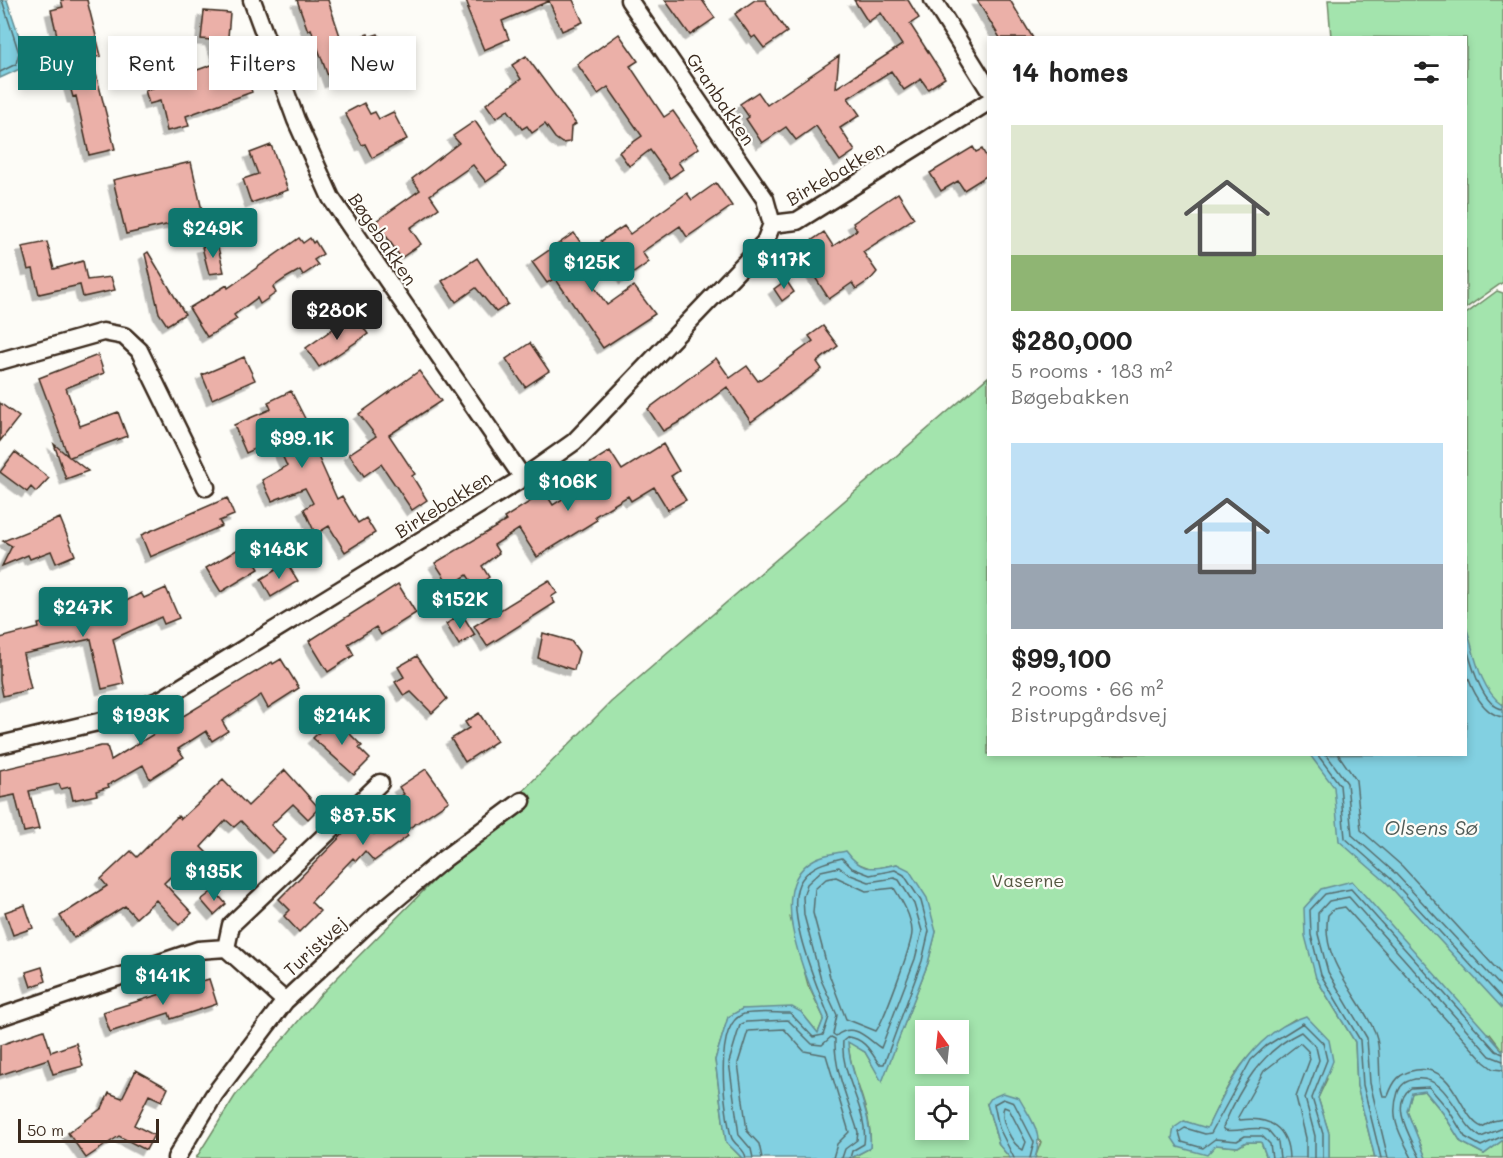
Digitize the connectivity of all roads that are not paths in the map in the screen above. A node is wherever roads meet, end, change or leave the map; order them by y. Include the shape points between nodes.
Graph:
1 (252, 0) edge
2 (629, 0) edge
3 (933, 0) edge
4 (987, 86) edge
5 (987, 103) edge
6 (772, 224) junction
7 (0, 361) edge
8 (523, 477) junction
9 (206, 487) dead end
10 (0, 746) edge
11 (380, 783) dead end
12 (522, 801) dead end
13 (226, 948) junction
14 (285, 1001) junction
15 (0, 1017) edge
16 (176, 1158) edge

1 - 8 street, Bøgebakken via 296,120 331,198
2 - 6 street, Granbakken via 765,199
3 - 4 street
5 - 6 street, Birkebakken via 797,221
6 - 8 street, Birkebakken via 765,242 574,442
7 - 9 street via 103,332 124,336 139,350
8 - 10 street, Birkebakken via 162,699 119,717
11 - 13 street via 231,925
12 - 14 street, Turistvej via 376,916
13 - 14 street
13 - 15 street via 198,950
14 - 16 street, Turistvej via 214,1095

